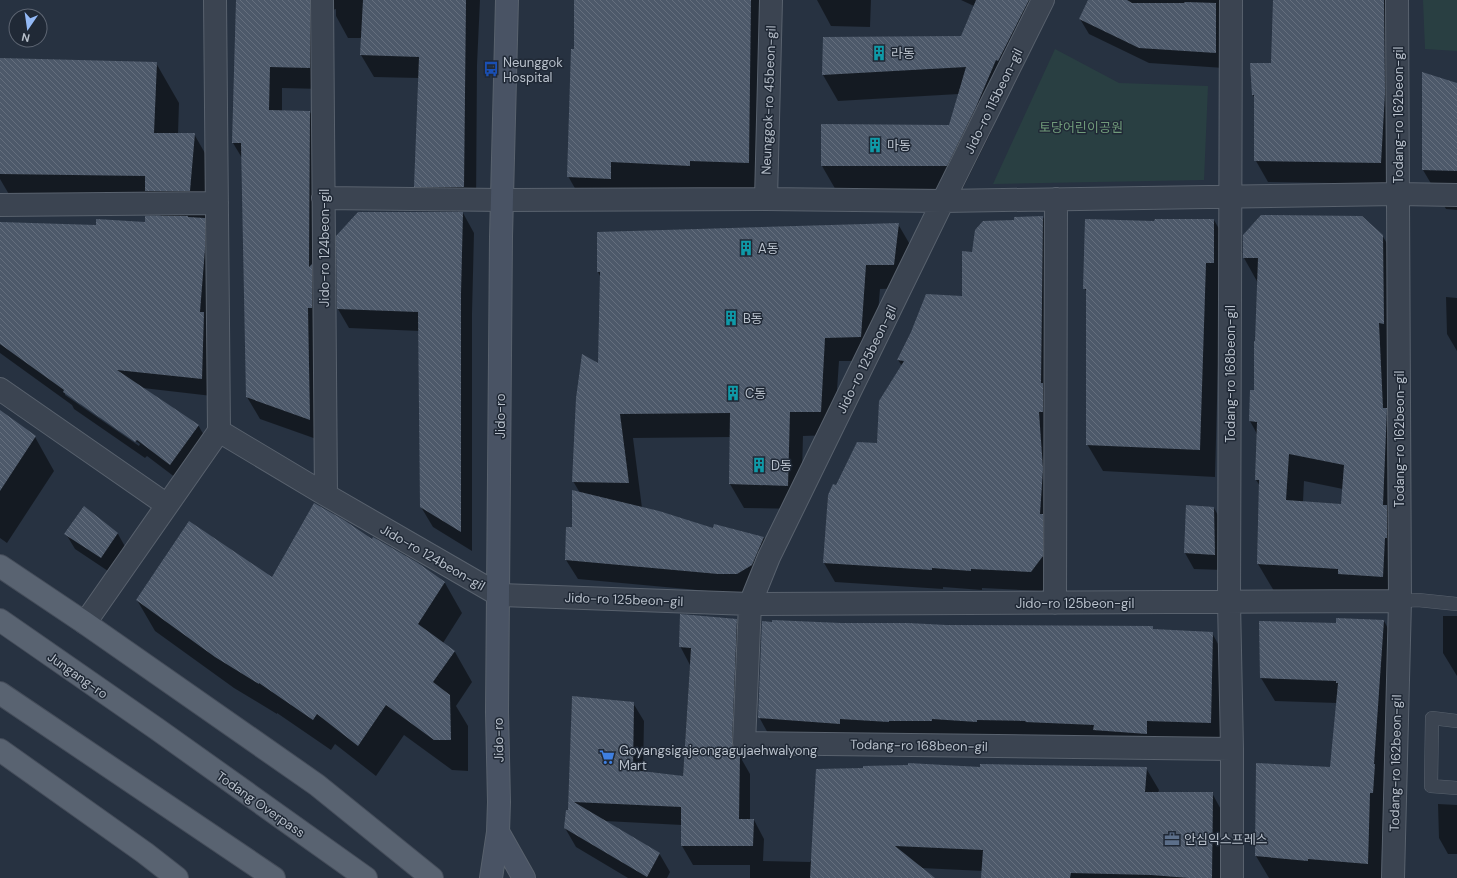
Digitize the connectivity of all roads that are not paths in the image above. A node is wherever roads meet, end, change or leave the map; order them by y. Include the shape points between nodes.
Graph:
1 (215, 0) edge
2 (322, 0) edge
3 (507, 0) edge
4 (771, 0) edge
5 (1043, 0) edge
6 (1231, 0) edge
7 (1398, 0) edge
8 (1398, 194) junction
9 (1457, 195) edge
10 (1230, 196) junction
11 (323, 198) junction
12 (766, 199) junction
13 (1056, 199) junction
14 (502, 200) junction
15 (943, 201) junction
16 (217, 203) junction
17 (0, 205) edge
18 (0, 388) edge
19 (219, 431) junction
20 (326, 495) junction
21 (167, 505) junction
22 (0, 566) edge
23 (499, 595) junction
24 (1229, 602) junction
25 (1400, 602) junction
26 (1055, 603) junction
27 (750, 604) junction
28 (1457, 604) edge
29 (0, 620) edge
30 (84, 623) junction
31 (0, 693) edge
32 (1457, 721) edge
33 (157, 729) joint
34 (1232, 749) junction
35 (0, 750) edge
36 (1457, 788) edge
37 (498, 832) junction
38 (177, 878) edge
39 (274, 878) edge
40 (366, 878) edge
41 (432, 878) edge
42 (491, 878) edge
43 (508, 878) edge
44 (524, 878) edge
45 (1232, 878) edge
46 (1393, 878) edge

1 - 16 street
2 - 11 street, Jido-ro 124beon-gil
3 - 14 main road, Jido-ro
4 - 12 street, Neunggok-ro 45beon-gil
5 - 15 street, Jido-ro 115beon-gil
6 - 10 street, Todang-ro 168beon-gil
7 - 8 street, Todang-ro 162beon-gil
8 - 9 street
8 - 10 street
8 - 25 street, Todang-ro 162beon-gil
10 - 13 street
10 - 24 street, Todang-ro 168beon-gil
11 - 14 street
11 - 20 street, Jido-ro 124beon-gil
12 - 14 street
12 - 15 street
13 - 15 street
13 - 26 street
14 - 23 main road, Jido-ro
15 - 27 street, Jido-ro 125beon-gil via 773,550
16 - 17 street
16 - 19 street
18 - 21 street
19 - 20 street, Jido-ro 124beon-gil
19 - 21 street
20 - 23 street, Jido-ro 124beon-gil
21 - 30 street
22 - 30 main road
23 - 27 street, Jido-ro 125beon-gil
23 - 37 main road, Jido-ro
24 - 25 street, Jido-ro 125beon-gil
24 - 26 street, Jido-ro 125beon-gil
24 - 34 street, Todang-ro 168beon-gil
25 - 28 lane via 1418,600
25 - 46 street, Todang-ro 162beon-gil
26 - 27 street, Jido-ro 125beon-gil
27 - 34 street, Todang-ro 168beon-gil via 744,742
29 - 33 main road, Jungang-ro
30 - 41 main road via 318,785
31 - 39 main road
32 - 36 lane via 1432,718 1431,786
33 - 40 main road, Todang Overpass
34 - 45 street, Todang-ro 168beon-gil
35 - 38 main road
37 - 42 main road, Jido-ro
37 - 43 main road, Jido-ro
37 - 44 main road

